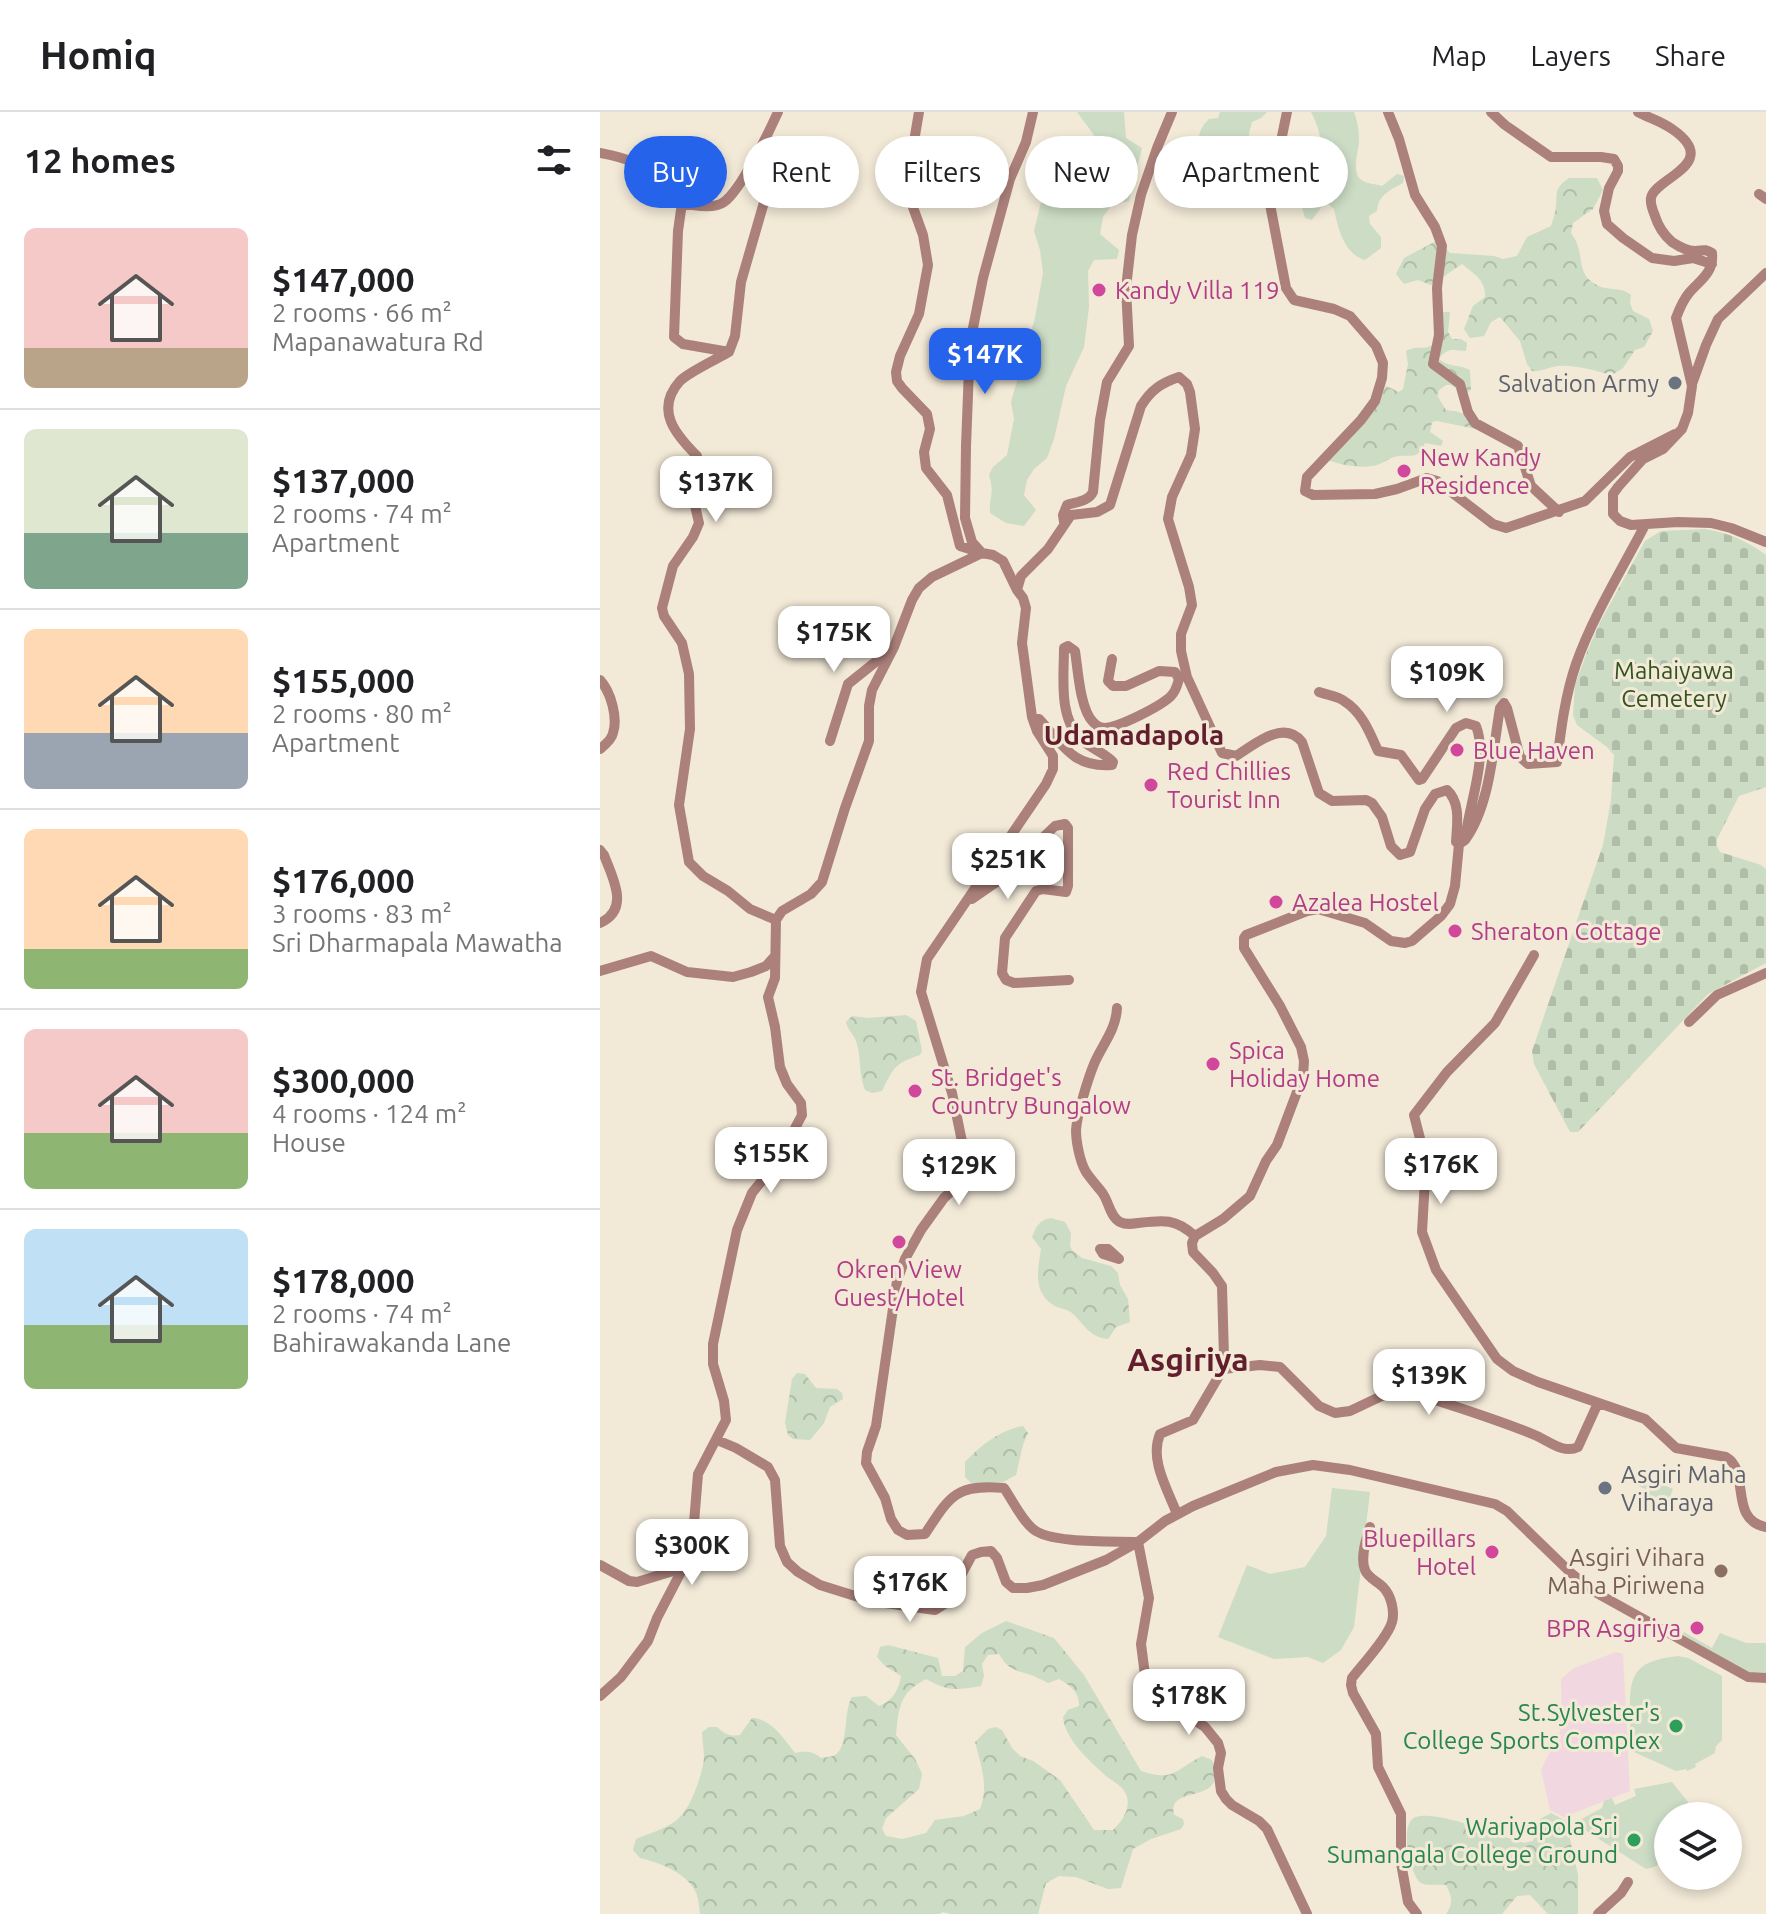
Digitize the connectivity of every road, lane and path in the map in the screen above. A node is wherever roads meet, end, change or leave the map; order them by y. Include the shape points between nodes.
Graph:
1 (778, 112) edge
2 (919, 112) edge
3 (1033, 112) edge
4 (1172, 112) edge
5 (1287, 112) edge
6 (1388, 112) edge
7 (1491, 112) edge
8 (1638, 112) edge
9 (767, 136) edge
10 (600, 153) edge
11 (624, 160) edge
12 (743, 177) edge
13 (727, 199) edge
14 (681, 208) edge
15 (762, 208) edge
16 (1712, 264) junction
17 (1766, 273) edge
18 (729, 352) junction
19 (1692, 386) junction
20 (1675, 434) junction
21 (1559, 512) junction
22 (1064, 524) junction
23 (1645, 525) junction
24 (1766, 542) edge
25 (982, 553) junction
26 (1017, 590) junction
27 (894, 647) junction
28 (1112, 659) dead end
29 (600, 680) edge
30 (1319, 692) dead end
31 (1032, 717) junction
32 (830, 741) dead end
33 (600, 749) edge
34 (1462, 842) junction
35 (600, 850) edge
36 (964, 905) junction
37 (776, 920) junction
38 (600, 923) edge
39 (1534, 955) dead end
40 (774, 957) junction
41 (600, 971) edge
42 (1766, 973) edge
43 (1069, 980) dead end
44 (1117, 1008) dead end
45 (1689, 1022) dead end
46 (1195, 1236) junction
47 (1223, 1369) junction
48 (1598, 1403) junction
49 (717, 1440) junction
50 (1177, 1514) junction
51 (1370, 1527) dead end
52 (1762, 1527) edge
53 (1138, 1542) junction
54 (600, 1565) edge
55 (683, 1568) junction
56 (1766, 1678) edge
57 (600, 1696) edge
58 (1628, 1882) dead end
59 (1307, 1914) edge
60 (1417, 1914) edge
61 (1598, 1914) edge

1 - 9 street
2 - 25 street via 910,199 928,265 897,381 927,414 926,468 947,495 960,546
3 - 25 street via 983,278 970,343 965,518 972,542
4 - 22 street via 1132,235 1126,288 1129,346 1107,382 1093,492 1067,505
5 - 21 street via 1269,199 1286,288 1294,300 1350,316 1376,346 1383,363 1375,401 1307,477 1305,491 1375,494 1427,478 1506,528
6 - 21 street via 1415,195 1442,246 1433,364 1460,384 1475,423 1518,446 1531,486
7 - 16 street via 1551,157 1614,159 1618,171 1604,211 1607,224 1652,258 1693,258
8 - 16 street via 1675,131 1690,150 1685,167 1651,198 1659,227 1683,248 1712,253
10 - 11 street
12 - 13 street
14 - 18 street via 674,337 683,344
15 - 18 street via 741,282
16 - 19 street via 1676,318
17 - 19 street via 1718,319
18 - 37 street via 681,379 671,395 670,423 697,456 693,497 699,523 673,566 662,608 682,643 689,674 690,729 679,805 689,862 750,909
19 - 20 street via 1688,413
20 - 21 street via 1630,457 1585,501
20 - 23 street via 1663,449 1634,467 1613,494 1613,514 1620,521
22 - 26 street via 1021,576
22 - 34 street via 1071,515 1110,505 1141,406 1162,382 1179,377 1190,392 1195,429 1168,519 1192,605 1181,651 1187,677 1222,753 1236,756 1272,733 1297,735 1319,793 1332,801 1372,803 1400,855 1410,852 1435,794 1450,791 1457,804 1456,842
23 - 24 street via 1711,523
23 - 34 street via 1576,664 1557,762 1528,764 1520,757 1504,703 1486,789 1472,830
25 - 26 street via 1003,561
25 - 27 street via 919,588
26 - 31 street via 1026,608 1022,643
27 - 32 street via 848,684
27 - 37 street via 872,690 869,741 822,882
28 - 31 street via 1108,681 1113,686 1126,686 1159,671 1175,672 1179,679 1170,698 1158,706 1101,728 1084,704 1075,651 1064,648 1070,724 1112,765 1077,760
29 - 33 street via 614,708 613,733
30 - 34 street via 1344,700 1369,729 1378,751 1401,755 1419,780 1456,728 1476,726 1481,737 1479,764
31 - 36 street via 1053,756 1053,769
34 - 46 street via 1450,904 1412,941 1391,941 1365,923 1318,909 1246,935 1244,948 1301,1047 1303,1076 1277,1145 1250,1196
35 - 38 street via 618,892 616,906
36 - 43 street via 998,881 1055,826 1065,824 1066,892 1043,889 1032,896 1005,938 1002,973 1014,983
36 - 53 street via 927,959 921,992 966,1161 960,1183 921,1230 897,1281 866,1463 891,1519 907,1535 925,1534 948,1500 962,1490 985,1486 1004,1488 1029,1527 1040,1534
37 - 40 street
39 - 48 street via 1495,1023 1414,1115 1426,1162 1422,1232 1436,1270 1497,1359 1513,1371
40 - 41 street via 766,966 733,977 687,972 651,956
40 - 49 street via 775,978 768,997 780,1067 801,1103 802,1115 777,1162 752,1193 737,1230 713,1344 713,1364 727,1412
42 - 45 street via 1717,995
44 - 46 street via 1080,1112 1076,1131 1081,1161 1118,1221 1175,1222
46 - 47 street via 1193,1252 1222,1286
47 - 48 street via 1280,1367 1319,1406 1335,1413 1405,1390 1565,1450 1578,1447
47 - 50 street via 1193,1420 1160,1434 1157,1441 1156,1457
48 - 52 street via 1645,1419 1676,1448 1733,1461 1741,1502
49 - 53 street via 768,1467 775,1480 780,1546 787,1562 820,1585 871,1601 935,1610 946,1603 972,1555 981,1552 991,1551 1013,1588 1027,1588 1106,1560
49 - 55 street via 698,1474 693,1535
50 - 53 street
50 - 56 street via 1276,1472 1313,1465 1488,1502 1507,1511 1593,1591 1748,1677
51 - 60 street via 1363,1567 1389,1594 1392,1621 1351,1685 1376,1734 1378,1767 1401,1814 1401,1863 1408,1902
53 - 59 street via 1149,1598 1141,1644 1145,1675 1164,1699 1205,1727 1218,1743 1221,1791 1267,1829
54 - 55 street via 637,1582
55 - 57 street via 648,1641
58 - 61 street

